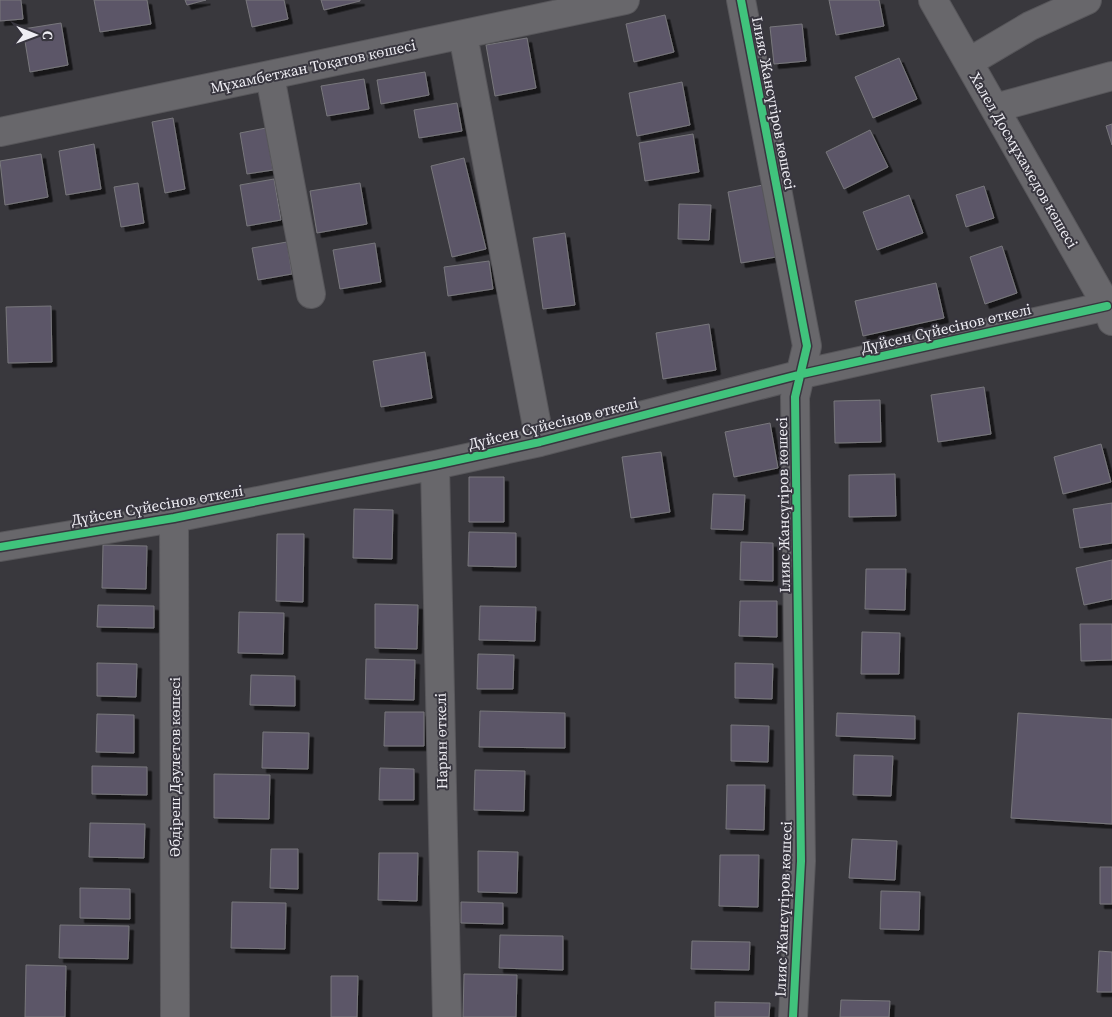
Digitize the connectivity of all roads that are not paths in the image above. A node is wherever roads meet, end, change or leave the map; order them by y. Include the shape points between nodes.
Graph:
1 (625, 0) edge
2 (741, 0) edge
3 (933, 0) edge
4 (1087, 0) edge
5 (462, 35) junction
6 (969, 62) junction
7 (270, 76) junction
8 (1112, 76) edge
9 (995, 108) junction
10 (0, 132) edge
11 (312, 294) dead end
12 (1110, 313) edge
13 (802, 374) junction
14 (540, 442) junction
15 (435, 466) junction
16 (174, 518) junction
17 (0, 547) edge
18 (174, 1017) edge
19 (448, 1017) edge
20 (793, 1017) edge

1 - 5 street, Мұхамбетжан Тоқатов көшесі
2 - 13 street, Ілияс Жансүгіров көшесі via 807,346
3 - 6 street, Халел Досмұхамедов көшесі
4 - 6 street via 1030,26
5 - 7 street, Мұхамбетжан Тоқатов көшесі
5 - 14 street
6 - 9 street, Халел Досмұхамедов көшесі
7 - 10 street, Мұхамбетжан Тоқатов көшесі
7 - 11 street
8 - 9 street
9 - 12 street, Халел Досмұхамедов көшесі
12 - 13 street, Дүйсен Сүйесінов өткелі
13 - 14 street, Дүйсен Сүйесінов өткелі
13 - 20 street, Ілияс Жансүгіров көшесі via 795,397 802,861
14 - 15 street, Дүйсен Сүйесінов өткелі
15 - 16 street, Дүйсен Сүйесінов өткелі
15 - 19 street, Нарын өткелі
16 - 17 street, Дүйсен Сүйесінов өткелі
16 - 18 street, Әбдіреш Дәулетов көшесі

